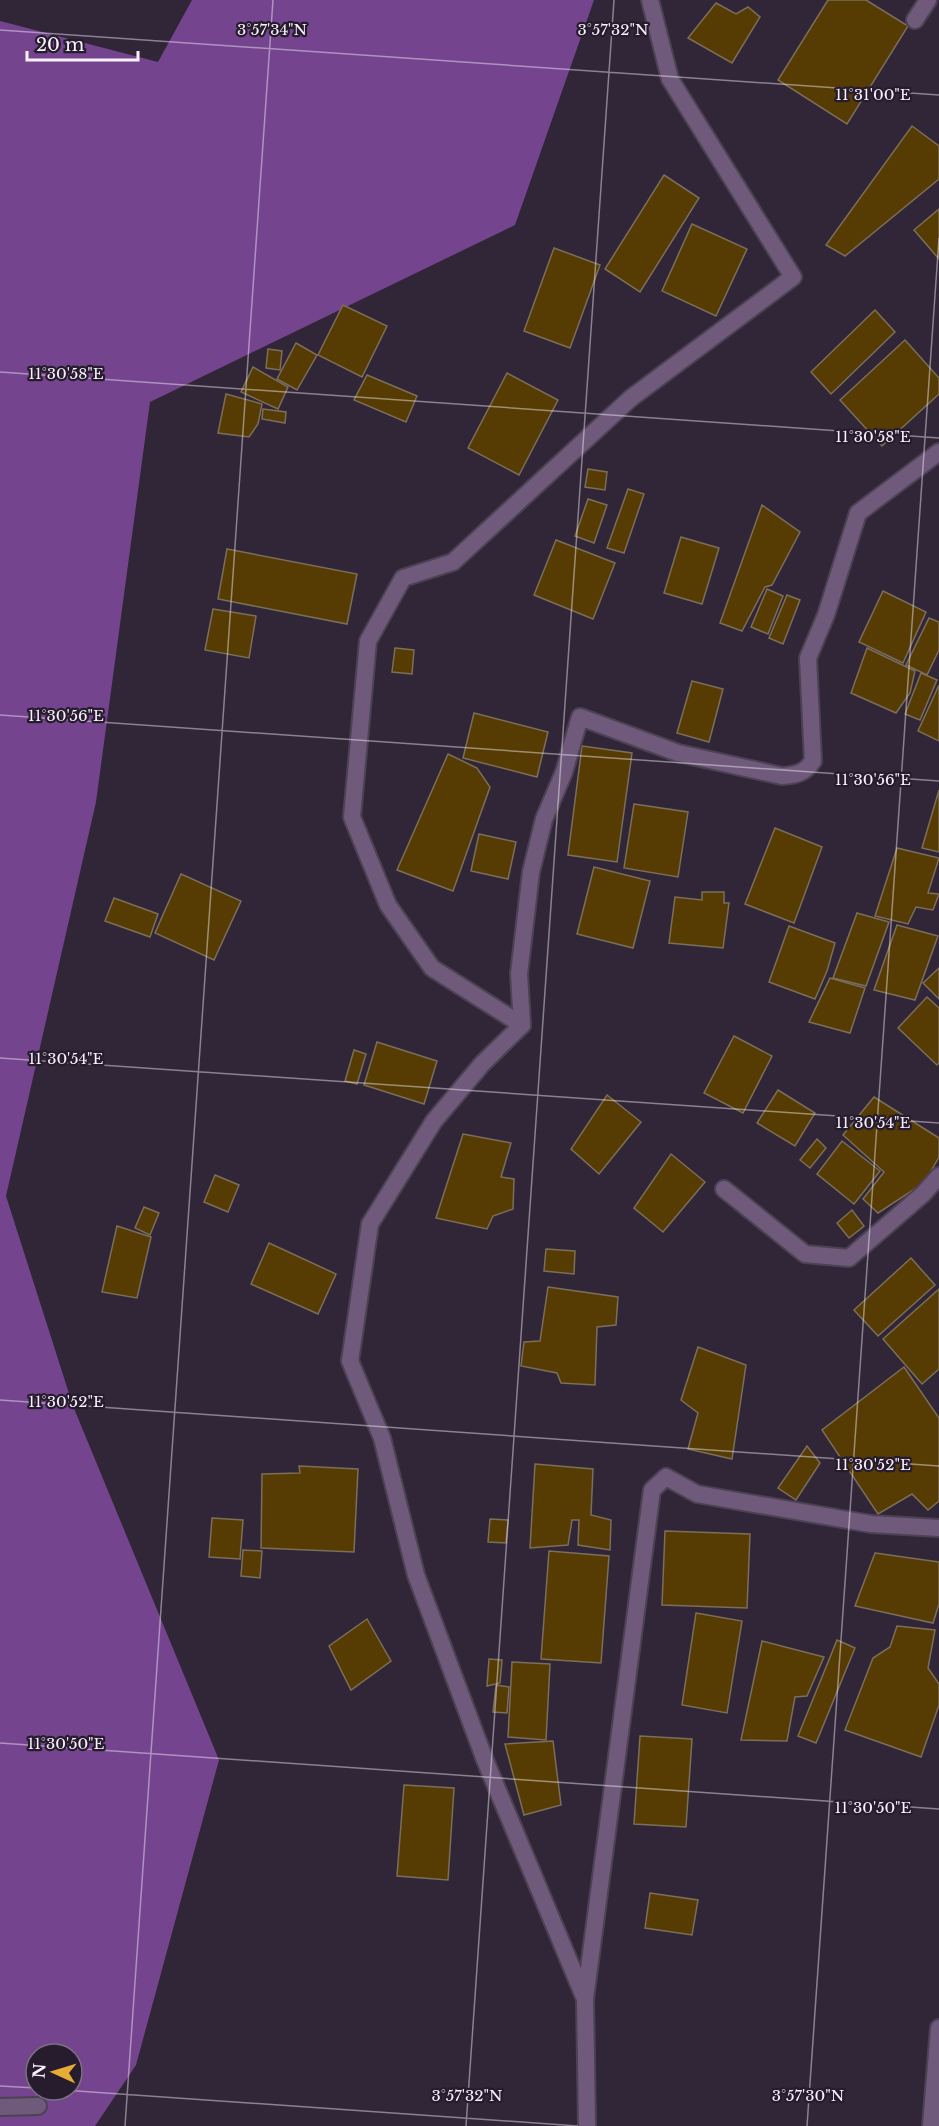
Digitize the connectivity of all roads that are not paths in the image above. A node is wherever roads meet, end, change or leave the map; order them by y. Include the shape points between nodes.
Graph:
1 (650, 0) edge
2 (928, 0) edge
3 (915, 20) dead end
4 (939, 452) edge
5 (522, 1025) junction
6 (939, 1176) edge
7 (724, 1189) dead end
8 (939, 1528) edge
9 (585, 1999) junction
10 (939, 2028) edge
11 (38, 2106) dead end
12 (0, 2107) edge
13 (587, 2126) edge
14 (931, 2126) edge

1 - 5 street via 670,79 793,278 631,398 453,562 403,578 368,640 352,817 388,905 432,968
2 - 3 street
4 - 5 street via 858,513 808,658 813,760 807,769 782,776 678,753 580,717 564,772 544,819 531,872 519,974
5 - 9 street via 482,1064 434,1121 370,1224 350,1361 382,1438 416,1575 485,1760
6 - 7 street via 907,1210 849,1258 805,1254
8 - 9 street via 871,1524 731,1501 697,1494 666,1477 652,1490
9 - 13 street
10 - 14 street
11 - 12 street

